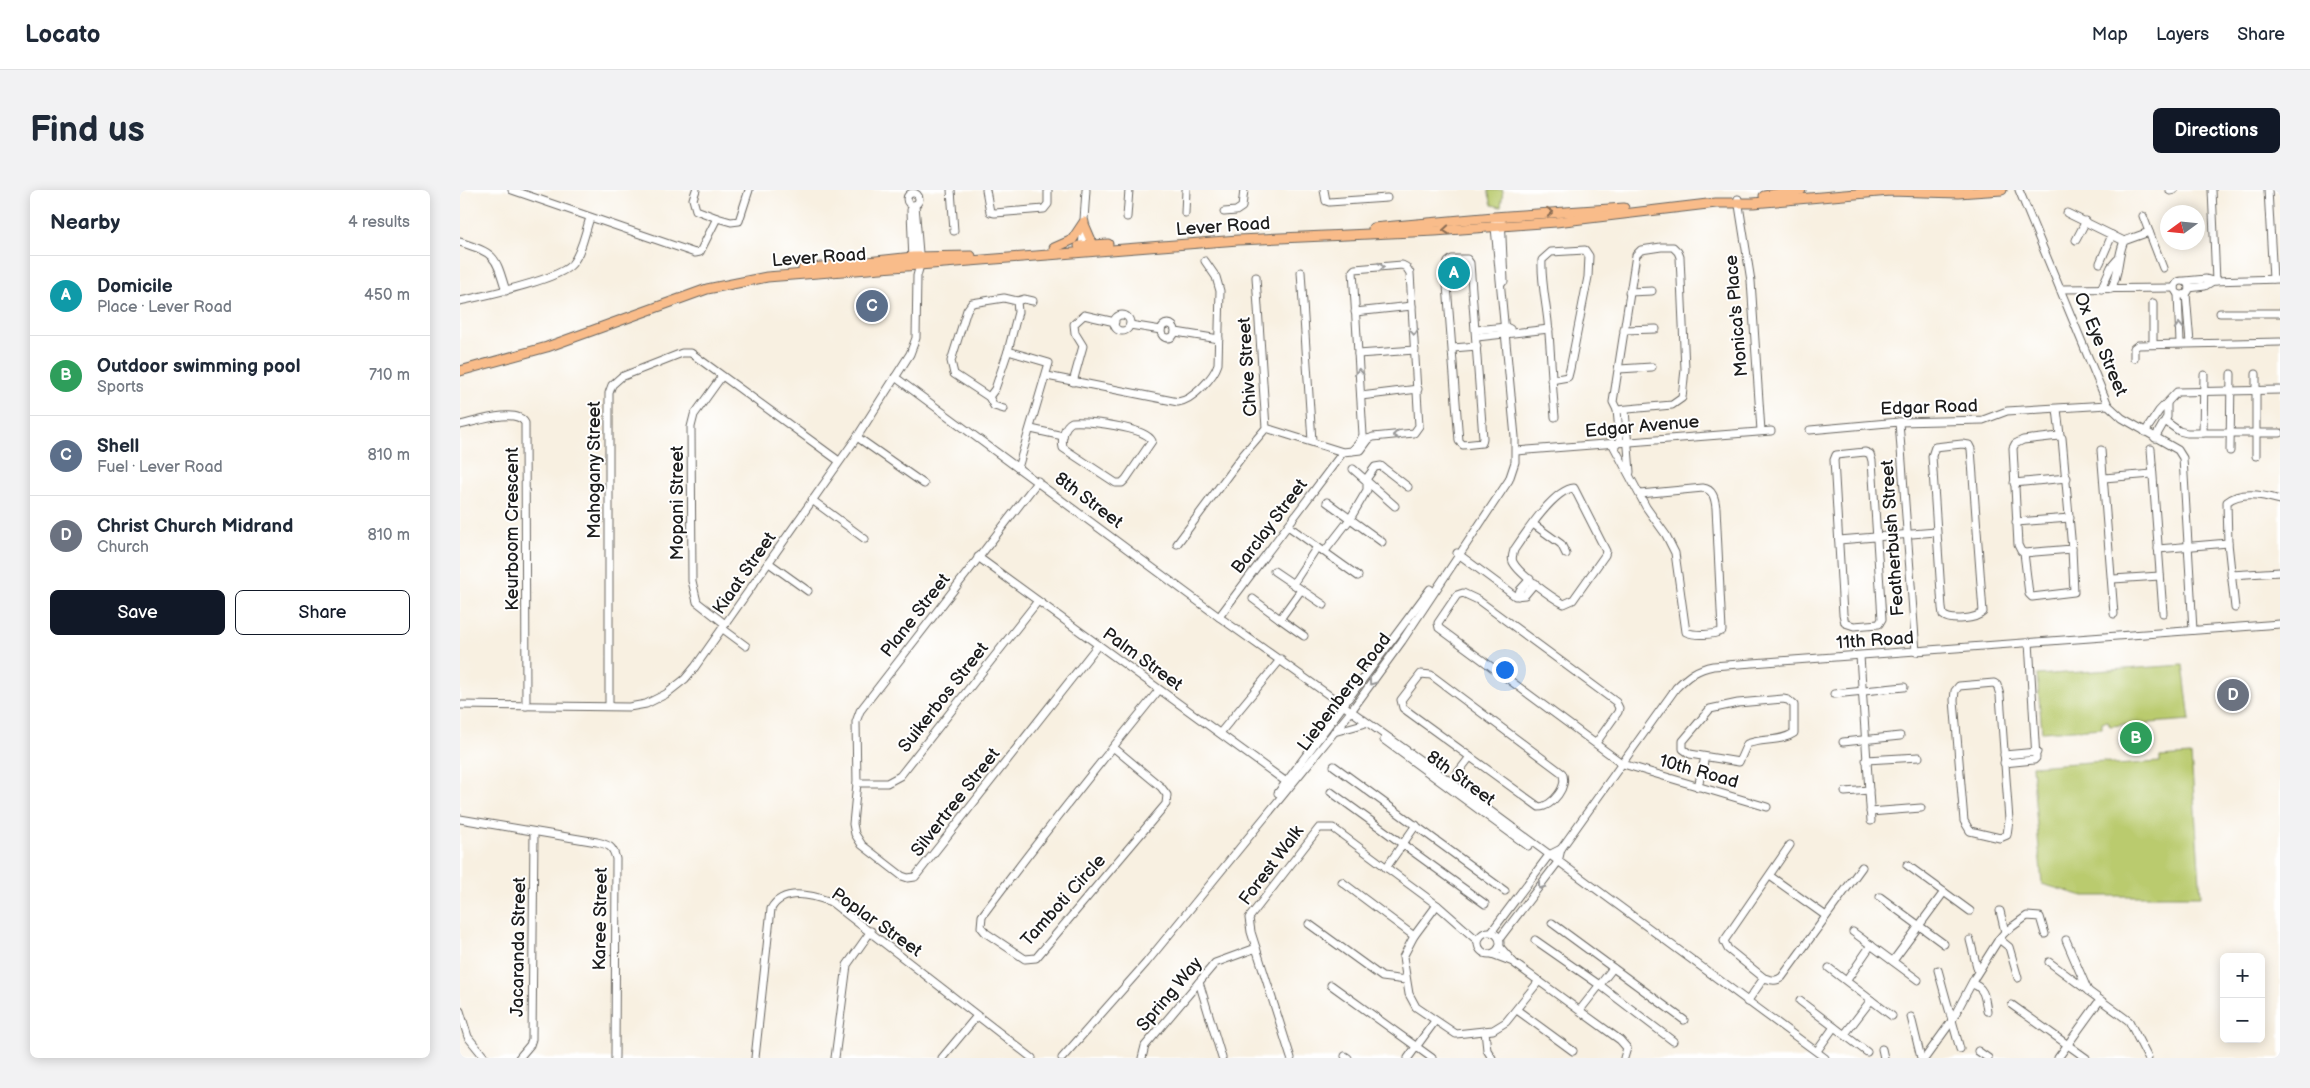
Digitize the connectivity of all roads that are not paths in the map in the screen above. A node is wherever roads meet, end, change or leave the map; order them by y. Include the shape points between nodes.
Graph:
1 (512, 190) edge
2 (696, 190) edge
3 (749, 190) edge
4 (951, 190) edge
5 (986, 190) edge
6 (1048, 190) edge
7 (1086, 190) edge
8 (1129, 190) edge
9 (1186, 190) edge
10 (1244, 190) edge
11 (1324, 190) edge
12 (1801, 190) edge
13 (2002, 190) edge
14 (2019, 190) edge
15 (2174, 190) edge
16 (2212, 190) edge
17 (2268, 190) edge
18 (2170, 191) edge
19 (913, 192) edge
20 (1851, 192) edge
21 (1387, 198) dead end
22 (1738, 200) junction
23 (1224, 212) dead end
24 (1185, 213) dead end
25 (2067, 213) dead end
26 (2143, 216) dead end
27 (1127, 217) dead end
28 (590, 218) junction
29 (717, 218) junction
30 (1498, 221) junction
31 (2086, 221) junction
32 (1084, 223) junction
33 (954, 231) dead end
34 (2149, 232) junction
35 (2112, 235) junction
36 (2076, 240) dead end
37 (2124, 241) junction
38 (460, 242) edge
39 (1092, 245) junction
40 (1054, 248) junction
41 (1082, 248) junction
42 (2117, 260) junction
43 (917, 261) junction
44 (1205, 261) dead end
45 (2100, 263) dead end
46 (2163, 268) dead end
47 (1300, 272) dead end
48 (1256, 277) dead end
49 (2276, 279) edge
50 (2185, 281) junction
51 (2214, 281) junction
52 (2060, 288) junction
53 (2102, 289) junction
54 (2111, 289) junction
55 (506, 290) junction
56 (1652, 291) dead end
57 (2176, 291) junction
58 (2188, 291) junction
59 (1629, 292) junction
60 (460, 301) edge
61 (1017, 301) junction
62 (1033, 301) dead end
63 (2153, 303) dead end
64 (1412, 306) junction
65 (1354, 312) junction
66 (2220, 313) dead end
67 (2280, 313) edge
68 (1549, 329) junction
69 (1656, 329) dead end
70 (1507, 330) junction
71 (1624, 330) junction
72 (1476, 333) junction
73 (1219, 339) junction
74 (2280, 342) edge
75 (2180, 343) junction
76 (2190, 343) junction
77 (2153, 344) junction
78 (1477, 346) junction
79 (1452, 348) junction
80 (1415, 350) junction
81 (1008, 351) junction
82 (1358, 354) junction
83 (2134, 358) dead end
84 (460, 365) edge
85 (1652, 367) dead end
86 (1618, 370) junction
87 (460, 371) edge
88 (2230, 374) dead end
89 (2256, 374) dead end
90 (2204, 375) dead end
91 (722, 376) junction
92 (1047, 376) junction
93 (895, 377) junction
94 (1551, 380) junction
95 (1073, 382) junction
96 (1418, 389) junction
97 (2256, 390) junction
98 (2280, 390) edge
99 (2230, 391) junction
100 (2204, 392) junction
101 (1361, 396) junction
102 (989, 397) junction
103 (2167, 403) junction
104 (2108, 405) junction
105 (1004, 409) dead end
106 (2059, 409) junction
107 (1617, 410) junction
108 (1625, 410) junction
109 (1555, 416) dead end
110 (2165, 421) junction
111 (1899, 422) junction
112 (460, 425) edge
113 (1266, 428) junction
114 (1031, 429) junction
115 (1810, 430) dead end
116 (1761, 431) junction
117 (1771, 431) dead end
118 (2145, 432) junction
119 (2203, 433) junction
120 (2231, 433) junction
121 (2256, 434) junction
122 (2280, 434) edge
123 (1063, 436) junction
124 (2061, 436) junction
125 (857, 437) junction
126 (2154, 438) junction
127 (1366, 439) junction
128 (1312, 441) junction
129 (1620, 442) junction
130 (2151, 448) dead end
131 (2101, 450) dead end
132 (1516, 451) junction
133 (2230, 451) dead end
134 (1343, 452) junction
135 (2256, 456) dead end
136 (839, 461) junction
137 (1018, 468) junction
138 (1353, 469) dead end
139 (2152, 474) junction
140 (1630, 477) junction
141 (2067, 478) junction
142 (2104, 478) junction
143 (1038, 481) junction
144 (1366, 482) junction
145 (2014, 483) junction
146 (924, 484) dead end
147 (1408, 487) dead end
148 (1640, 494) junction
149 (812, 500) junction
150 (2280, 500) edge
151 (1327, 502) dead end
152 (1395, 506) dead end
153 (2070, 518) junction
154 (1350, 520) junction
155 (2016, 522) junction
156 (1533, 524) junction
157 (1288, 526) junction
158 (1936, 532) junction
159 (1906, 535) junction
160 (1876, 538) junction
161 (865, 539) dead end
162 (1839, 540) junction
163 (1382, 542) dead end
164 (2228, 543) junction
165 (1177, 544) dead end
166 (1317, 547) junction
167 (2189, 547) junction
168 (2072, 548) junction
169 (2158, 549) junction
170 (1326, 551) junction
171 (1458, 553) junction
172 (2024, 553) junction
173 (1566, 554) dead end
174 (978, 558) junction
175 (769, 563) junction
176 (1274, 571) dead end
177 (2280, 572) edge
178 (2231, 575) junction
179 (1358, 576) dead end
180 (2160, 576) junction
181 (2113, 579) junction
182 (1533, 581) junction
183 (1293, 584) junction
184 (1301, 590) junction
185 (808, 591) dead end
186 (1253, 599) dead end
187 (1038, 601) junction
188 (1324, 605) dead end
189 (2235, 608) dead end
190 (2163, 613) dead end
191 (2114, 614) dead end
192 (1220, 617) junction
193 (1280, 619) junction
194 (2280, 624) edge
195 (724, 626) junction
196 (2193, 630) junction
197 (1304, 636) dead end
198 (2029, 642) junction
199 (1098, 645) junction
200 (746, 646) dead end
201 (1916, 652) junction
202 (1860, 656) junction
203 (1280, 661) junction
204 (1904, 687) dead end
205 (1159, 690) junction
206 (1862, 691) junction
207 (1834, 694) dead end
208 (1362, 696) junction
209 (460, 705) edge
210 (526, 706) junction
211 (609, 706) junction
212 (1343, 707) junction
213 (1350, 712) junction
214 (1364, 723) junction
215 (1334, 732) junction
216 (1220, 733) junction
217 (1900, 736) dead end
218 (1865, 740) junction
219 (1843, 742) dead end
220 (1596, 743) junction
221 (1116, 749) junction
222 (2037, 752) junction
223 (2004, 755) junction
224 (1470, 757) junction
225 (1705, 757) junction
226 (1919, 757) dead end
227 (1866, 760) junction
228 (2004, 763) junction
229 (1623, 764) junction
230 (1334, 766) dead end
231 (857, 783) junction
232 (1289, 784) junction
233 (1449, 784) junction
234 (1698, 787) junction
235 (1868, 790) junction
236 (1331, 792) dead end
237 (1844, 792) dead end
238 (1767, 807) dead end
239 (1921, 808) dead end
240 (1870, 812) junction
241 (460, 819) edge
242 (1871, 821) dead end
243 (1416, 825) junction
244 (534, 832) junction
245 (1402, 844) junction
246 (1790, 845) dead end
247 (1561, 849) junction
248 (1548, 857) junction
249 (1557, 864) junction
250 (1906, 865) dead end
251 (1862, 867) dead end
252 (1386, 868) junction
253 (1770, 876) junction
254 (1342, 882) dead end
255 (1505, 890) dead end
256 (1944, 892) junction
257 (1520, 893) junction
258 (1880, 897) dead end
259 (1530, 900) junction
260 (1484, 904) dead end
261 (1437, 905) junction
262 (1970, 911) dead end
263 (2000, 911) dead end
264 (1826, 916) junction
265 (1502, 918) junction
266 (1552, 923) dead end
267 (1309, 924) dead end
268 (1511, 925) junction
269 (1918, 926) junction
270 (871, 931) junction
271 (1492, 931) junction
272 (1853, 932) dead end
273 (2005, 932) junction
274 (2046, 934) dead end
275 (1414, 936) junction
276 (1480, 938) junction
277 (1500, 938) junction
278 (1999, 939) junction
279 (1535, 940) dead end
280 (1970, 940) dead end
281 (2066, 940) dead end
282 (1944, 944) dead end
283 (1871, 945) junction
284 (1500, 947) junction
285 (1256, 948) junction
286 (1492, 954) junction
287 (1893, 961) junction
288 (1514, 962) junction
289 (2049, 962) dead end
290 (1613, 968) junction
291 (1828, 968) dead end
292 (1938, 970) dead end
293 (1978, 971) junction
294 (1764, 978) junction
295 (2018, 978) dead end
296 (1406, 980) junction
297 (1847, 980) junction
298 (1918, 980) dead end
299 (1540, 981) junction
300 (1199, 982) junction
301 (1972, 984) junction
302 (1331, 985) dead end
303 (1601, 986) junction
304 (2088, 991) junction
305 (1800, 1000) dead end
306 (1871, 1000) junction
307 (2100, 1000) junction
308 (1747, 1002) junction
309 (2012, 1005) dead end
310 (460, 1010) edge
311 (1517, 1010) junction
312 (1580, 1010) junction
313 (1987, 1011) dead end
314 (977, 1016) junction
315 (1892, 1016) dead end
316 (1911, 1017) dead end
317 (1684, 1020) dead end
318 (1435, 1021) junction
319 (1951, 1022) junction
320 (1834, 1026) junction
321 (1485, 1031) junction
322 (1846, 1034) junction
323 (1673, 1041) dead end
324 (2067, 1044) junction
325 (1417, 1046) junction
326 (1882, 1049) dead end
327 (1960, 1049) dead end
328 (1573, 1051) dead end
329 (1978, 1051) dead end
330 (1817, 1052) junction
331 (1867, 1052) dead end
332 (485, 1058) edge
333 (519, 1058) edge
334 (615, 1058) edge
335 (754, 1058) edge
336 (835, 1058) edge
337 (942, 1058) edge
338 (1032, 1058) edge
339 (1062, 1058) edge
340 (1142, 1058) edge
341 (1222, 1058) edge
342 (1291, 1058) edge
343 (1408, 1058) edge
344 (1432, 1058) edge
345 (1492, 1058) edge
346 (1624, 1058) edge
347 (1825, 1058) edge
348 (1884, 1058) edge
349 (1921, 1058) edge
350 (1925, 1058) edge
351 (1988, 1058) edge
352 (2058, 1058) edge
353 (2086, 1058) edge
354 (2148, 1058) edge

1 - 28 street
2 - 29 street via 693,199 696,210
3 - 29 street via 739,222
4 - 33 street
5 - 6 street via 988,209 995,214 1044,209 1048,204
7 - 32 street
8 - 27 street
9 - 24 street
10 - 23 street via 1242,207
11 - 21 street via 1325,199 1329,202
12 - 22 main road, Lever Road
13 - 20 main road, Lever Road
14 - 52 street, Ox Eye Street
15 - 18 street
16 - 51 street
17 - 49 street
19 - 43 street, Kiaat Street via 919,201 913,205
20 - 22 main road, Lever Road via 1753,203
22 - 30 main road, Lever Road via 1556,222
22 - 116 street, Monica's Place via 1751,281
25 - 31 street
26 - 34 street
28 - 29 street via 700,252
28 - 55 street via 578,255 570,266
30 - 39 main road, Lever Road
30 -> 41 main road, Lever Road via 1435,231
30 - 70 street, Liebenberg Road
31 - 35 street
31 - 36 street
32 - 39 main road
32 - 40 main road via 1072,240
32 - 41 street
34 - 37 street
34 - 46 street
35 - 37 street
35 - 45 street
37 - 42 street
38 - 55 street via 494,256
39 - 41 main road, Lever Road
40 - 41 main road, Lever Road
40 - 43 main road, Lever Road
41 - 43 main road, Lever Road
42 - 53 street via 2111,266
42 - 54 street via 2119,270
43 - 84 main road, Lever Road via 830,265 730,280 683,293 533,348
43 - 87 main road, Lever Road via 767,277 707,289 547,347
43 - 93 street, Kiaat Street via 914,345
44 - 73 street via 1219,284
47 - 128 street
48 - 113 street, Chive Street
49 - 51 street
50 - 51 street
50 - 57 street via 2178,282
50 - 58 street
51 - 58 street
52 - 53 street
52 - 104 street, Ox Eye Street
53 - 54 street
54 - 57 street
55 - 60 street
56 - 59 street
57 - 58 street
75 -> 57 street
58 - 76 street
59 - 71 street
59 - 108 street via 1637,253 1661,247 1676,249 1680,257 1685,369 1682,398 1672,405
61 - 62 street
61 - 81 street via 1018,312
61 - 102 street via 1004,298 970,305 951,361 954,374
63 - 77 street
64 - 65 street
65 -> 64 street via 1352,274 1355,269 1406,267 1410,273
64 -> 80 street
65 - 82 street
66 - 67 street
68 - 70 street
68 - 94 street
68 - 94 street via 1542,260 1551,252 1585,250 1589,256 1588,277 1568,377
69 - 71 street
70 - 72 street
70 - 132 street, Liebenberg Road
71 - 86 street
72 - 78 street
72 - 79 street via 1470,263 1466,259 1452,260 1448,262 1446,272
73 - 95 street via 1215,371 1182,401
73 - 95 street via 1176,332 1173,337 1166,338 1161,330 1130,325 1122,331 1117,329 1115,322 1084,315 1074,324 1083,346
74 - 76 street
75 - 76 street
75 - 77 street
77 - 83 street via 2134,346
78 - 79 street
78 - 79 street via 1483,438 1482,443 1477,444 1463,445 1460,442
80 - 82 street
80 - 96 street
81 - 92 street via 1049,363
81 - 102 street
101 -> 82 street
85 - 86 street
86 - 107 street via 1613,402
88 - 99 street
89 - 97 street
90 - 100 street
91 - 136 street, Mahogany Street
91 - 195 street, Mopani Street via 694,415 691,427 692,581 697,602
91 - 211 street, Mahogany Street via 698,357 684,352 621,377 610,388
92 - 95 street
92 - 114 street
93 - 125 street, Kiaat Street
93 - 137 street, 8th Street
94 - 109 street
96 - 101 street
96 -> 127 street via 1420,422 1417,431
97 - 98 street
97 - 99 street
97 - 121 street
99 - 100 street
99 - 120 street
100 - 103 street via 2177,392
100 - 119 street
101 - 127 street
102 - 105 street via 994,406
103 - 110 street
103 - 118 street
104 - 106 street, Edgar Road
104 - 118 street, Ox Eye Street
106 - 111 street, Edgar Road via 2007,411 1983,420
106 - 124 street
107 - 108 street
107 - 129 street
108 - 129 street
110 - 119 street via 2181,432
110 - 126 street
111 - 115 street, Edgar Road
111 - 159 street, Featherbush Street
112 - 210 street, Keurboom Crescent via 514,414 526,423
113 - 128 street
113 - 165 street, Chive Street
114 - 123 street
114 - 137 street
116 - 117 street, Edgar Avenue
116 - 129 street, Edgar Avenue
118 - 126 street, Ox Eye Street
119 - 120 street
120 - 121 street
120 - 133 street
121 - 122 street
121 - 135 street
123 - 123 street via 1068,424 1080,422 1133,430 1152,440 1120,484 1064,449
124 - 141 street
124 - 145 street via 2023,440 2015,444 2012,452
125 - 136 street, Kiaat Street
125 - 146 street
126 - 167 street, Ox Eye Street via 2184,458
127 - 134 street via 1361,450
128 - 134 street
129 - 132 street, Edgar Avenue
129 - 140 street
129 - 140 street
130 - 139 street
131 - 142 street
132 - 171 street, Liebenberg Road via 1509,480
134 - 157 street, Barclay Street
136 - 149 street, Kiaat Street
137 - 143 street, 8th Street
138 - 144 street
139 - 142 street
139 - 169 street
140 - 148 street
141 - 145 street
141 - 153 street
142 - 181 street
143 - 174 street, Plane Street
143 - 192 street, 8th Street
144 - 147 street via 1379,465
144 - 152 street
144 - 154 street via 1367,490
145 - 155 street
148 - 148 street via 1676,553 1686,632 1722,631 1713,494 1703,488
149 - 161 street
149 - 175 street, Kiaat Street
150 - 164 street via 2257,494 2236,497 2227,502
151 - 154 street
153 - 155 street
153 - 168 street
154 - 163 street
154 - 170 street
155 - 172 street via 2018,545
156 - 173 street via 1561,544
156 - 182 street via 1514,550 1512,558
156 - 182 street via 1551,503 1574,488 1606,551 1570,602 1562,603
157 - 166 street
157 - 192 street, Barclay Street
158 - 158 street via 1943,615 1950,619 1980,615 1983,606 1969,445 1937,447 1932,452
158 - 159 street
159 - 160 street
159 - 201 street, Featherbush Street
160 - 162 street
160 - 162 street via 1882,619 1879,624 1854,626 1848,625 1843,618
160 - 162 street via 1872,461 1870,454 1865,452 1834,456
164 - 167 street
164 - 178 street
166 - 170 street
166 - 183 street
167 - 169 street
167 - 196 street, Ox Eye Street
168 - 172 street
168 - 172 street via 2074,592 2032,597
169 - 180 street
170 - 179 street
171 - 182 street via 1513,595 1518,596 1520,590
171 -> 208 street, Liebenberg Road via 1402,641
171 - 212 street, Liebenberg Road
174 - 187 street, Palm Street
174 - 231 street, Plane Street via 860,711 856,722
175 - 185 street
175 - 195 street, Kiaat Street
176 - 183 street
177 - 178 street
178 - 189 street
180 - 181 street
180 - 190 street
181 - 191 street
183 - 184 street
184 - 188 street
184 - 193 street
186 - 193 street
187 - 199 street, Palm Street
187 - 231 street, Suikerbos Street via 900,776 887,783
192 - 203 street, 8th Street
193 - 197 street
194 - 196 street, 11th Road
195 - 200 street, Mopani Street
195 - 211 street, Kiaat Street via 685,679 666,694 646,704
196 - 198 street, 11th Road
198 - 201 street, 11th Road
198 - 222 street
199 - 205 street, Palm Street
199 - 231 street, Silvertree Street via 915,877 902,876 858,841 854,824
201 - 202 street, 11th Road
202 - 206 street
202 - 229 street, 11th Road via 1713,666 1698,670 1676,688
203 - 212 street, 8th Street
203 - 216 street
204 - 206 street
205 - 216 street, Palm Street
205 - 221 street, Tamboti Circle
206 - 207 street
206 - 218 street
208 - 213 street, Liebenberg Road
208 - 214 street via 1359,706
209 - 210 street, Kiaat Street
210 - 211 street, Kiaat Street
212 - 213 street, 8th Street
212 - 232 street, Liebenberg Road
213 - 214 street, 8th Street
213 - 215 street, Liebenberg Road
214 - 215 street
214 - 233 street, 8th Street
215 - 232 street, Liebenberg Road
216 - 232 street, Palm Street
217 - 218 street
218 - 219 street
218 - 227 street
220 - 220 street via 1438,628 1438,623 1458,594 1478,600 1616,702 1618,712
220 - 229 street
221 - 221 street, Tamboti Circle via 1029,852 982,916 981,927 986,933 1025,959 1036,958 1166,804 1167,795 1161,787
222 - 223 street
222 - 228 street via 2034,760
223 - 228 street
223 - 228 street via 1997,685 1990,683 1956,688 1954,700 1964,821 1970,831 2000,838 2007,835 2009,820
224 - 224 street via 1539,807 1549,805 1565,783 1562,773 1431,675 1422,674 1401,704
224 - 233 street
225 - 225 street via 1690,754 1682,747 1683,741 1710,709 1738,702 1783,699 1794,705 1795,729 1791,735 1747,744 1742,760 1737,763
225 - 234 street
226 - 227 street
227 - 235 street
229 - 234 street, 10th Road
229 - 247 street, 11th Road
230 - 243 street
232 - 339 street, Liebenberg Road via 1146,964
233 - 248 street, 8th Street
234 - 238 street, 10th Road
235 - 237 street
235 - 240 street
236 - 245 street
239 - 240 street
240 - 242 street
241 - 244 street, Karee Street
243 - 245 street
243 - 255 street
244 - 333 street, Jacaranda Street via 532,1039
244 - 334 street, Karee Street via 609,845 614,850
245 - 252 street
245 - 260 street
246 - 253 street
247 - 248 street, 11th Road
247 - 249 street, 11th Road
248 - 249 street, 8th Street
248 - 257 street
249 -> 259 street
249 - 308 street, 8th Street
250 - 256 street
251 - 264 street
252 - 261 street, Forest Walk
252 - 285 street, Forest Walk via 1332,828 1319,828 1251,914 1249,923
253 - 264 street
253 - 294 street via 1724,941 1728,949
254 - 275 street
256 - 262 street
256 - 269 street
257 - 259 street
257 - 265 street
258 - 269 street
259 - 268 street
261 - 275 street
261 - 276 street, Forest Walk
263 - 273 street
264 - 294 street via 1782,977 1775,980
265 - 268 street
265 - 271 street
266 - 290 street
267 - 296 street via 1382,977
268 - 277 street
269 - 282 street
269 - 287 street
270 - 314 street, Poplar Street
270 - 335 street, Poplar Street via 823,899 788,895 775,902 771,909
270 - 336 street via 847,965
271 - 276 street
271 - 277 street
272 - 283 street
273 - 274 street via 2025,917 2035,915 2040,917
273 - 278 street
275 - 296 street via 1403,957
276 - 286 street via 1482,951
277 - 284 street
278 - 293 street
278 - 295 street via 2008,947
279 - 303 street
280 - 293 street
281 - 304 street
283 - 287 street
283 - 297 street
284 - 286 street
284 - 288 street
285 - 300 street, Spring Way via 1215,963
285 - 342 street, Forest Walk
286 - 288 street
287 - 298 street
288 - 299 street
289 - 304 street
290 - 303 street
290 - 317 street
291 - 297 street
292 - 319 street
293 - 301 street
294 - 308 street
296 - 318 street via 1412,1003
297 - 306 street
299 - 311 street
299 - 312 street
300 - 340 street, Spring Way via 1145,1046
300 - 341 street
301 - 313 street via 1983,990
301 - 319 street
302 - 325 street
303 - 312 street
303 - 323 street
304 - 307 street
305 - 320 street
306 - 315 street
306 - 322 street
307 - 324 street
307 - 354 street via 2129,1021
308 - 330 street, 8th Street
309 - 324 street
310 - 332 street via 468,1038
311 - 321 street via 1502,1027
311 - 328 street
312 - 346 street via 1625,1045 1627,1053
314 - 337 street
314 - 338 street, Poplar Street
316 - 349 street
318 - 321 street via 1456,1034
318 - 325 street
319 - 327 street
319 - 350 street
320 - 322 street
320 - 330 street
321 - 345 street via 1487,1050
322 - 331 street
324 - 352 street
324 - 353 street
325 - 343 street
325 - 344 street
326 - 348 street
329 - 351 street
330 - 347 street, 8th Street

